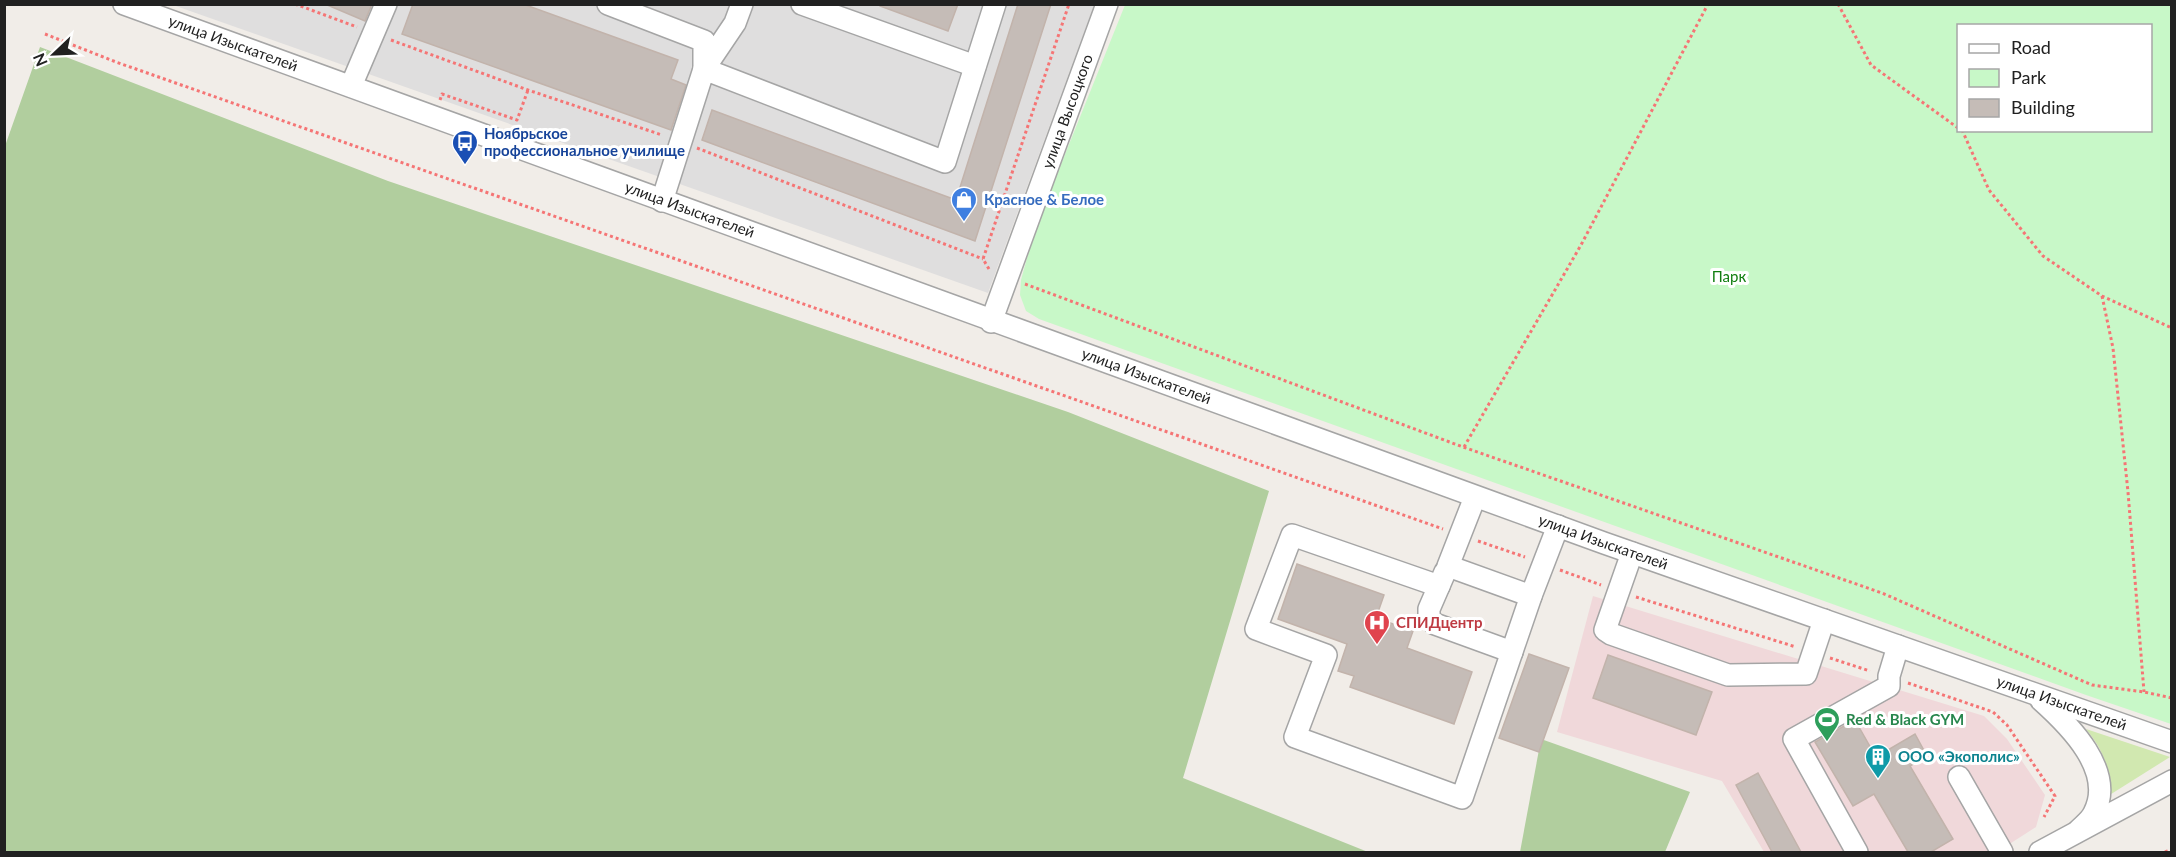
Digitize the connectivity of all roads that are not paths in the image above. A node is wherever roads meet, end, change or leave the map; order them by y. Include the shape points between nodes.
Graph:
1 (124, 4) edge
2 (386, 4) edge
3 (608, 4) edge
4 (742, 4) edge
5 (802, 4) edge
6 (995, 4) edge
7 (1107, 4) edge
8 (975, 66) junction
9 (704, 69) junction
10 (351, 86) junction
11 (662, 201) junction
12 (991, 322) junction
13 (1475, 496) junction
14 (1558, 526) junction
15 (1632, 553) junction
16 (1448, 566) junction
17 (1439, 586) junction
18 (1531, 596) junction
19 (1824, 620) junction
20 (1898, 646) junction
21 (1512, 652) junction
22 (2034, 694) junction
23 (2172, 742) edge
24 (1959, 777) dead end
25 (2172, 781) edge
26 (2079, 831) junction
27 (1857, 852) edge
28 (2002, 852) edge
29 (2040, 852) edge

1 - 10 street, улица Изыскателей
2 - 10 street
3 - 9 street via 704,41
4 - 9 street via 735,23
5 - 8 street
6 - 8 street
7 - 12 street, улица Высоцкого
8 - 9 street via 945,162
9 - 11 street
10 - 11 street, улица Изыскателей
11 - 12 street, улица Изыскателей
12 - 13 street, улица Изыскателей
13 - 14 street, улица Изыскателей
13 - 16 street
14 - 15 street, улица Изыскателей
14 - 18 street
15 - 19 street, улица Изыскателей
15 - 19 street via 1605,630 1728,675 1806,674
16 - 17 street
16 - 18 street
17 - 21 street via 1429,609 1429,618 1435,624
17 - 21 street via 1292,535 1256,629 1326,655 1295,737 1462,798
18 - 21 street
19 - 20 street, улица Изыскателей
20 - 22 street, улица Изыскателей
20 - 27 street via 1889,686 1794,739
22 - 23 street, улица Изыскателей
22 - 26 street via 2067,724 2094,764 2100,783 2099,801 2094,815
24 - 28 street
25 - 26 street
26 - 29 street

